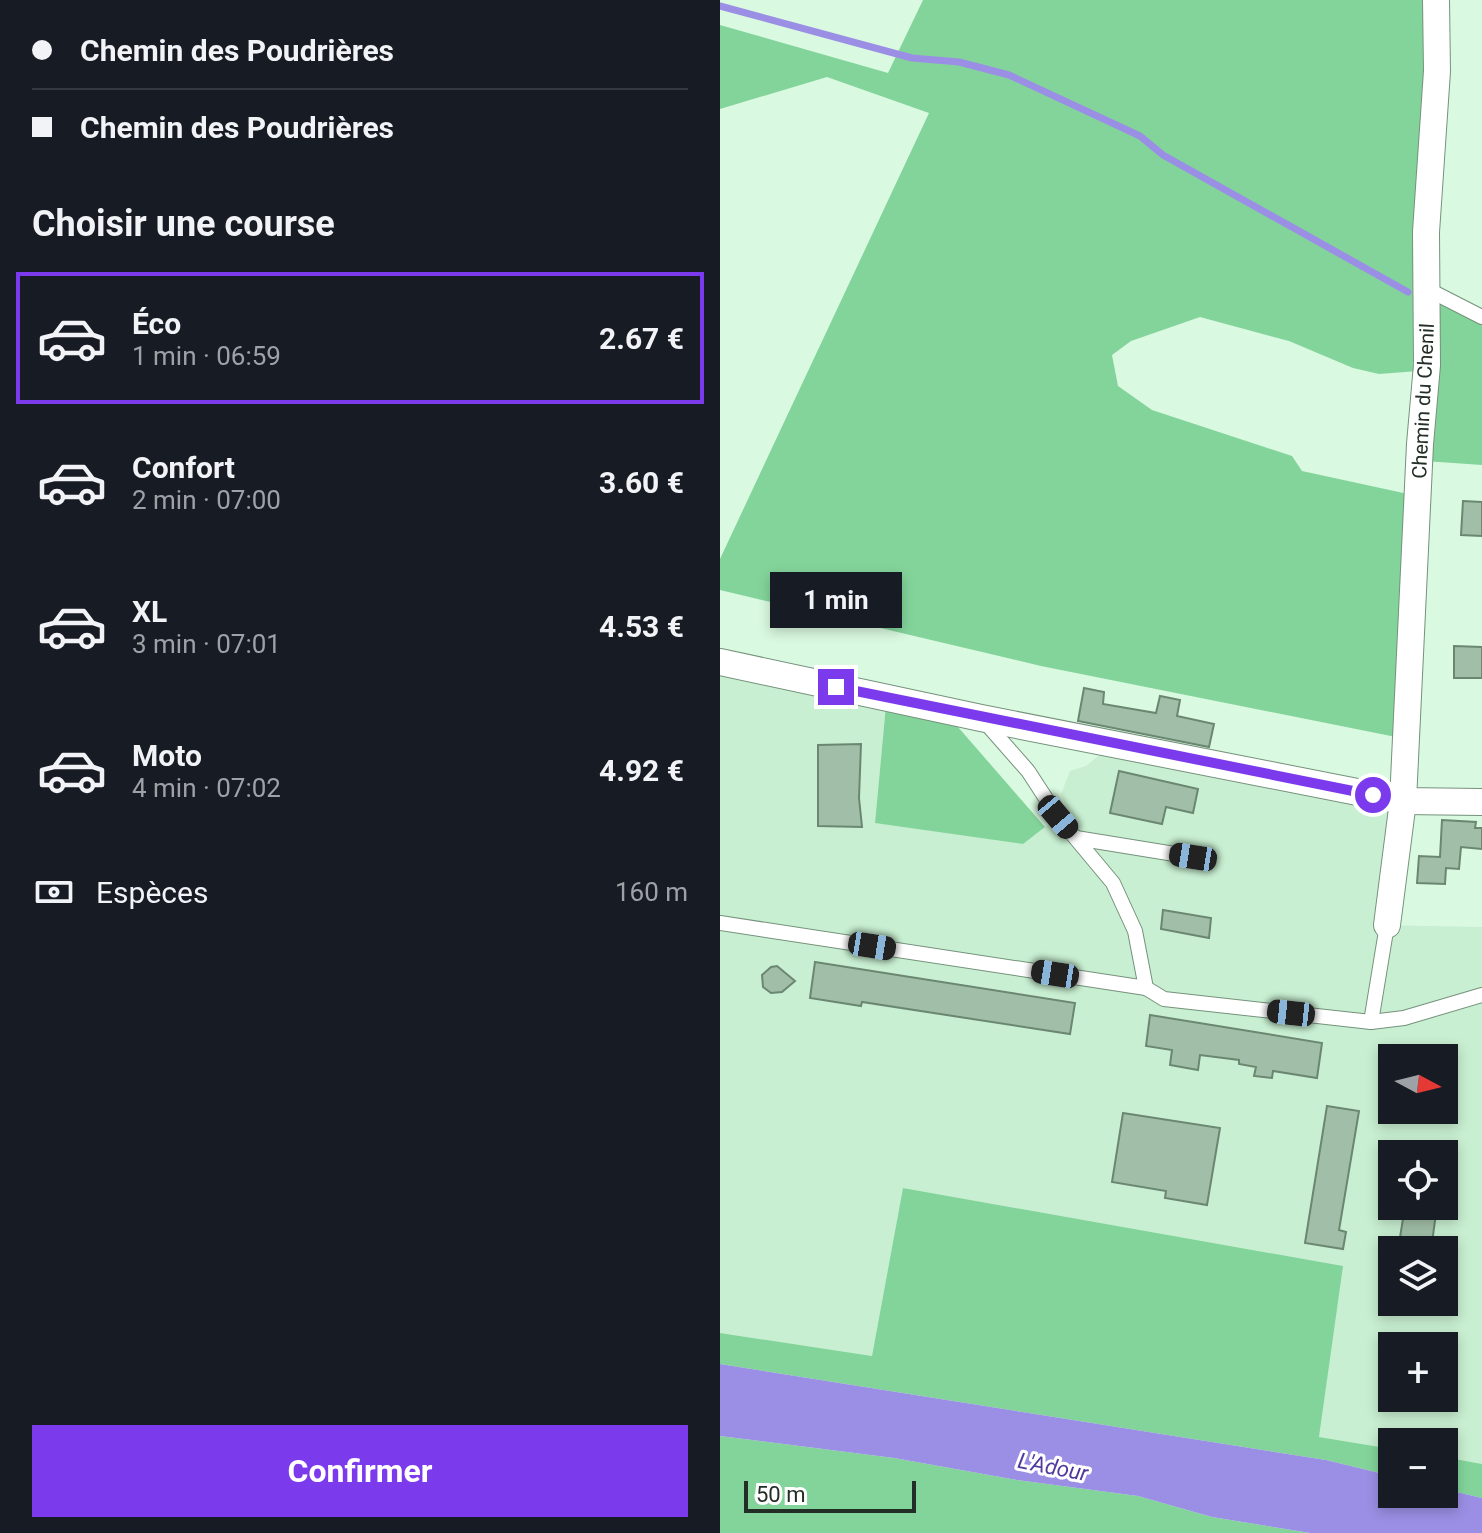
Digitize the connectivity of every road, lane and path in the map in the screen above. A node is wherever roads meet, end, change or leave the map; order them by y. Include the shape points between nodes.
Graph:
1 (1436, 0) edge
2 (1427, 289) junction
3 (1482, 317) edge
4 (720, 662) edge
5 (981, 718) junction
6 (1403, 801) junction
7 (1482, 802) edge
8 (1076, 838) junction
9 (1193, 857) dead end
10 (720, 923) edge
11 (1387, 925) joint
12 (1146, 988) junction
13 (1482, 995) edge
14 (1371, 1022) junction

1 - 2 street, Chemin du Chenil
2 - 3 lane
2 - 6 street, Chemin du Chenil
4 - 5 street
5 - 6 street
5 - 8 lane
6 - 7 street
6 - 11 street, Chemin du Chenil
8 - 9 lane
8 - 12 lane via 1113,883 1135,931
10 - 12 lane
11 - 14 lane
12 - 14 lane via 1164,999
13 - 14 lane

